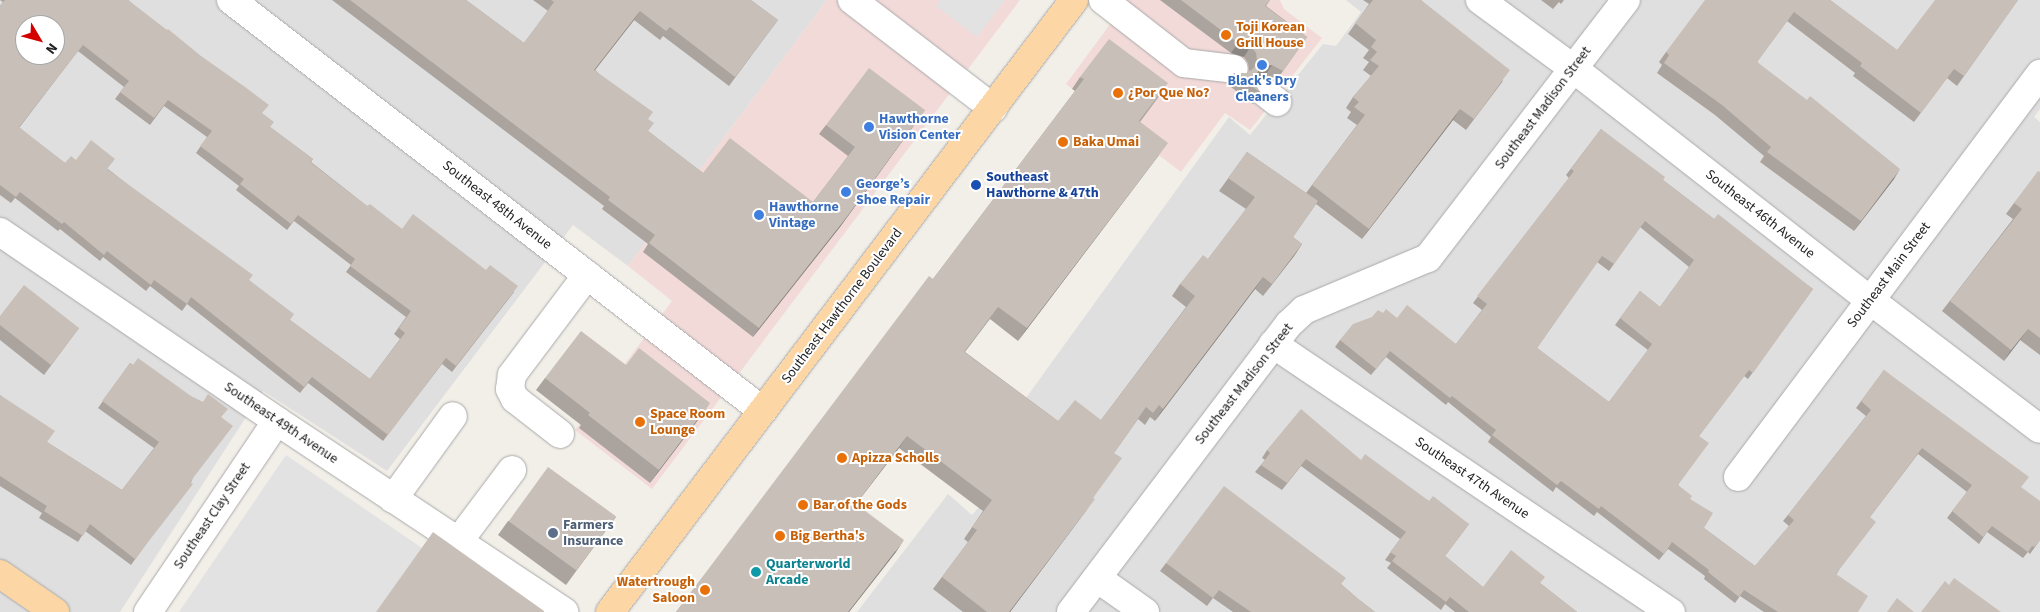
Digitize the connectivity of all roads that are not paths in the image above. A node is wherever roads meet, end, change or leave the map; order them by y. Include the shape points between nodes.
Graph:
1 (231, 0) edge
2 (852, 0) edge
3 (1074, 0) edge
4 (1102, 0) edge
5 (1480, 0) edge
6 (1626, 0) edge
7 (1574, 69) junction
8 (1234, 70) dead end
9 (2040, 74) edge
10 (993, 108) junction
11 (0, 232) edge
12 (587, 275) junction
13 (1870, 300) junction
14 (1273, 344) junction
15 (763, 410) junction
16 (453, 416) dead end
17 (277, 421) junction
18 (2040, 429) edge
19 (560, 434) dead end
20 (512, 470) dead end
21 (1738, 477) dead end
22 (393, 499) junction
23 (458, 542) junction
24 (0, 574) edge
25 (1096, 578) junction
26 (55, 612) edge
27 (148, 612) edge
28 (564, 612) edge
29 (610, 612) edge
30 (1071, 612) edge
31 (1145, 612) edge
32 (1671, 612) edge

1 - 12 street, Southeast 48th Avenue
2 - 10 street
3 - 10 main road, Southeast Hawthorne Boulevard
4 - 8 street via 1184,63
5 - 7 street, Southeast 46th Avenue
6 - 7 street, Southeast Madison Street
7 - 13 street, Southeast 46th Avenue
7 - 14 street, Southeast Madison Street via 1428,258 1304,310
9 - 13 street, Southeast Main Street
10 - 15 main road, Southeast Hawthorne Boulevard
11 - 17 street, Southeast 49th Avenue
12 - 15 street, Southeast 48th Avenue
12 - 19 street via 512,375 510,389 515,399
13 - 18 street, Southeast 46th Avenue
13 - 21 street, Southeast Main Street
14 - 25 street, Southeast Madison Street
14 - 32 street, Southeast 47th Avenue
15 - 29 main road, Southeast Hawthorne Boulevard
16 - 22 street
17 - 22 street, Southeast 49th Avenue
17 - 27 street, Southeast Clay Street
20 - 23 street
22 - 23 street, Southeast 49th Avenue
23 - 28 street, Southeast 49th Avenue
24 - 26 main road
25 - 30 street, Southeast Madison Street
25 - 31 street

